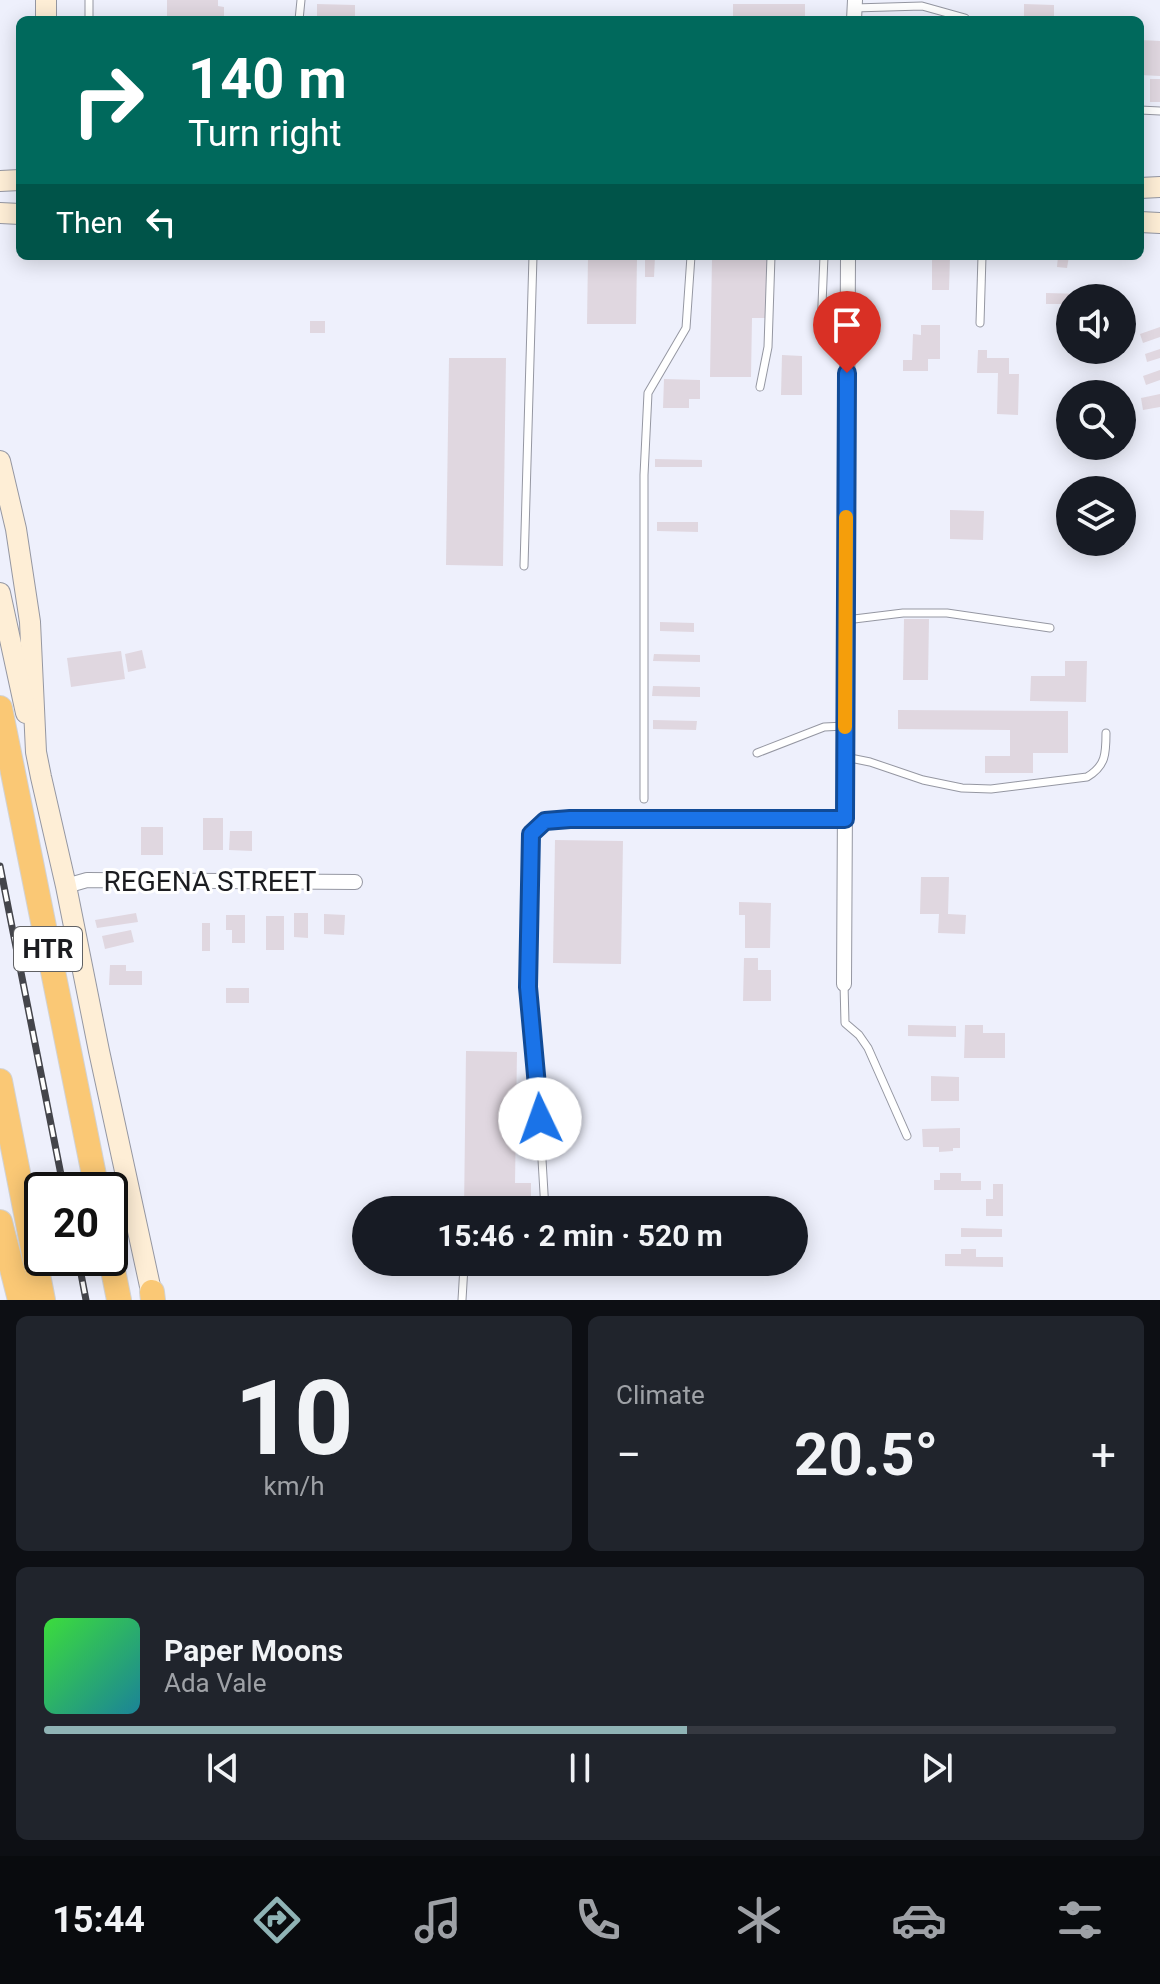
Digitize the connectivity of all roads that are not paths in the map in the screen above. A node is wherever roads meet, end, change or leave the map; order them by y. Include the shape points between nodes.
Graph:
1 (854, 9) edge
2 (958, 16) edge
3 (533, 260) edge
4 (691, 260) edge
5 (771, 260) edge
6 (824, 260) edge
7 (848, 260) edge
8 (982, 260) edge
9 (980, 323) dead end
10 (847, 343) junction
11 (760, 387) dead end
12 (0, 461) edge
13 (524, 566) dead end
14 (0, 593) edge
15 (846, 620) junction
16 (1050, 628) dead end
17 (0, 708) edge
18 (845, 726) junction
19 (1106, 733) dead end
20 (36, 752) junction
21 (757, 753) dead end
22 (845, 757) junction
23 (644, 799) dead end
24 (845, 819) junction
25 (355, 882) dead end
26 (66, 886) junction
27 (844, 984) joint
28 (0, 1081) edge
29 (907, 1136) dead end
30 (93, 1172) edge
31 (544, 1196) edge
32 (0, 1222) edge
33 (114, 1276) edge
34 (463, 1276) edge
35 (153, 1297) edge
36 (20, 1300) edge
37 (43, 1300) edge
38 (119, 1300) edge
39 (462, 1300) edge

1 - 2 lane via 922,6
3 - 13 lane
4 - 23 lane via 686,328 648,393
5 - 11 lane via 768,347
6 - 10 lane via 821,329 828,340
7 - 10 street
8 - 9 lane
10 - 15 street
12 - 20 main road via 30,622
14 - 20 main road
15 - 16 lane via 947,613
15 - 18 street
17 - 30 highway, HTR
18 - 21 lane via 824,727
18 - 22 street
19 - 22 lane via 1103,763 1087,777 991,789 923,780
20 - 26 main road
22 - 24 street
24 - 27 street
24 - 31 lane via 570,819 545,821 531,834 528,987
25 - 26 street, REGENA STREET via 87,880
26 - 35 main road
27 - 29 lane via 845,1023 868,1048
28 - 37 highway
32 - 36 highway
33 - 38 highway
34 - 39 lane

